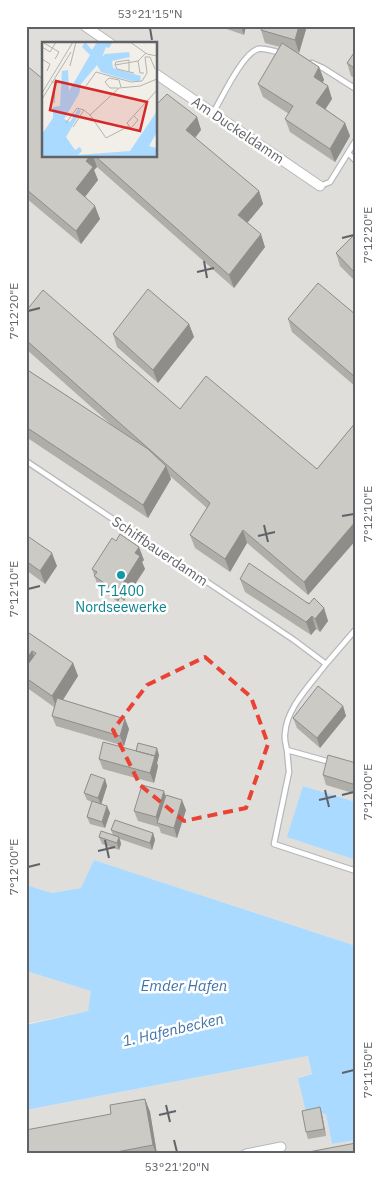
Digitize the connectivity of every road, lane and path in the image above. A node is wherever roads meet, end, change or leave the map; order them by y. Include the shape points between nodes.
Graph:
1 (85, 26) edge
2 (108, 42) edge
3 (285, 54) edge
4 (309, 62) edge
5 (158, 75) edge
6 (356, 89) edge
7 (213, 113) junction
8 (356, 140) edge
9 (348, 153) junction
10 (356, 161) edge
11 (320, 186) joint
12 (26, 461) edge
13 (356, 629) edge
14 (326, 664) junction
15 (287, 750) junction
16 (338, 765) edge
17 (356, 871) edge
18 (281, 1147) dead end
19 (246, 1154) edge

1 - 2 street
3 - 7 lane via 257,49 243,60
4 - 6 lane
5 - 7 street, Am Duckeldamm
7 - 11 street, Am Duckeldamm
8 - 9 lane
9 - 10 lane
9 - 11 lane via 330,182
12 - 14 lane, Schiffbauerdamm
13 - 14 lane
14 - 15 lane via 286,721
15 - 16 lane
15 - 17 lane via 289,772 274,844
18 - 19 street

